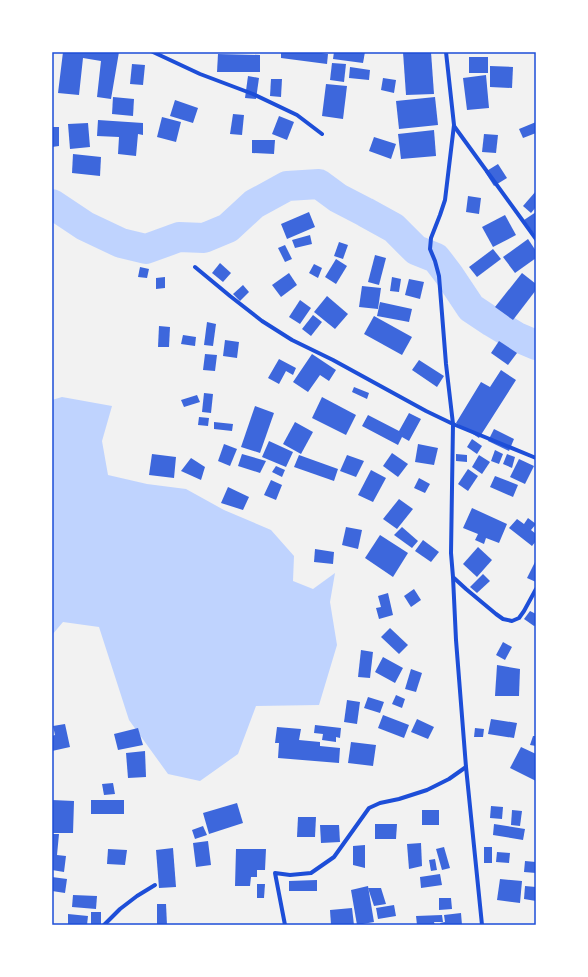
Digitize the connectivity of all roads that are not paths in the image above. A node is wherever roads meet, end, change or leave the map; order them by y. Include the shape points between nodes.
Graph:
1 (153, 52) edge
2 (446, 52) edge
3 (454, 125) junction
4 (322, 134) dead end
5 (536, 239) edge
6 (195, 266) dead end
7 (453, 424) junction
8 (536, 458) edge
9 (454, 577) junction
10 (536, 589) edge
11 (466, 767) junction
12 (155, 886) dead end
13 (104, 925) edge
14 (285, 925) edge
15 (482, 925) edge

1 - 4 street via 200,74 253,94 297,116
2 - 3 street
3 - 5 street
3 - 7 street via 445,200 431,238 430,249 439,276
6 - 7 street via 262,321 292,340
7 - 8 street
7 - 9 street via 451,553
9 - 10 street via 496,614 512,621 520,618
9 - 11 street
11 - 14 street via 427,790 369,808 334,857 311,873 275,873
11 - 15 street
12 - 13 street via 120,909

